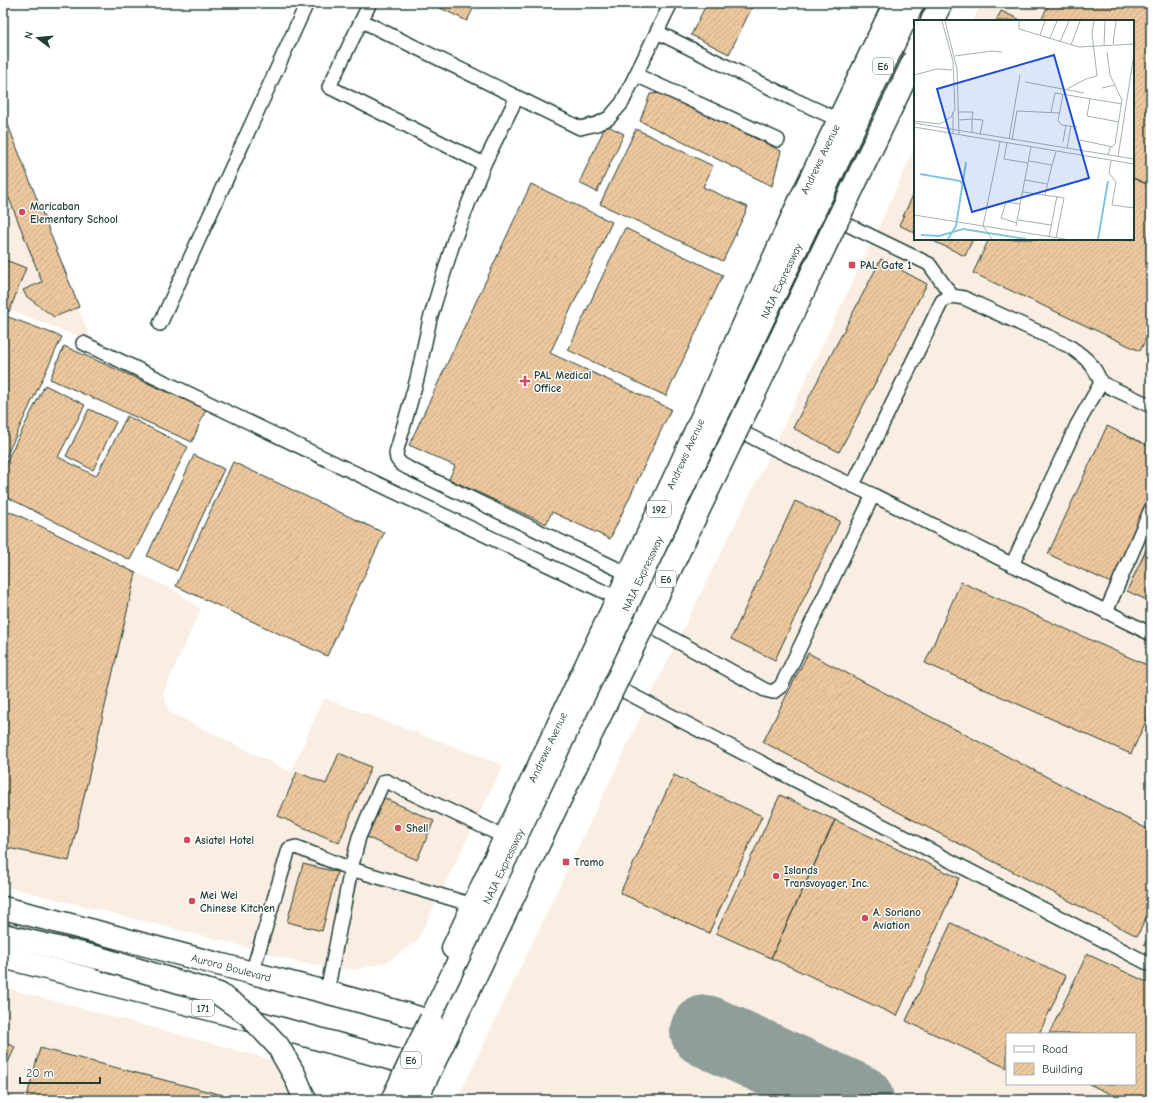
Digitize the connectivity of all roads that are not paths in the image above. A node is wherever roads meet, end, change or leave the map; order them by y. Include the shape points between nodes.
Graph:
1 (307, 3) edge
2 (370, 3) edge
3 (671, 3) edge
4 (895, 3) edge
5 (913, 3) edge
6 (941, 3) edge
7 (948, 3) edge
8 (932, 20) edge
9 (940, 20) edge
10 (362, 21) junction
11 (657, 32) junction
12 (914, 60) edge
13 (914, 74) edge
14 (636, 75) junction
15 (517, 97) junction
16 (839, 120) junction
17 (778, 140) dead end
18 (484, 164) junction
19 (842, 222) junction
20 (952, 296) junction
21 (160, 324) dead end
22 (84, 343) dead end
23 (1101, 384) junction
24 (1151, 406) edge
25 (742, 432) junction
26 (853, 485) junction
27 (873, 495) junction
28 (1151, 509) edge
29 (1012, 565) junction
30 (628, 574) junction
31 (617, 598) junction
32 (1106, 612) junction
33 (650, 626) junction
34 (1151, 634) edge
35 (620, 689) junction
36 (505, 837) junction
37 (351, 869) junction
38 (473, 905) junction
39 (3, 908) edge
40 (3, 935) edge
41 (3, 957) edge
42 (1151, 965) edge
43 (252, 973) junction
44 (327, 992) junction
45 (421, 1018) junction
46 (458, 1030) junction
47 (402, 1061) junction
48 (439, 1072) junction
49 (305, 1100) edge
50 (383, 1100) edge
51 (392, 1100) edge
52 (416, 1100) edge
53 (425, 1100) edge

1 - 21 lane
2 - 10 lane
3 - 11 lane
4 - 16 main road, Andrews Avenue / 192
5 - 51 main road, NAIA Expressway / E6, bridge
6 - 8 main road
7 - 9 main road
10 - 15 lane
10 - 18 lane via 329,87
11 - 14 lane
11 - 16 lane
12 - 52 main road, NAIA Expressway / E6, bridge
13 - 19 main road
14 - 15 lane via 622,103 609,118 580,128
14 - 17 lane
15 - 18 lane
16 - 30 main road, Andrews Avenue / 192
18 - 30 lane via 454,240 430,319 397,458 400,464
19 - 20 lane via 929,264
19 - 25 main road
20 - 23 lane via 964,298 1070,346 1085,357 1096,371
20 - 26 lane via 942,301
22 - 31 lane
23 - 24 lane
23 - 29 lane via 1077,425
25 - 26 lane
25 - 33 main road
26 - 27 lane
27 - 29 lane
27 - 33 lane via 781,686 773,692 765,690
28 - 32 lane
29 - 32 lane
30 - 31 main road, Andrews Avenue / 192
31 - 36 main road, Andrews Avenue / 192
32 - 34 lane
33 - 35 main road
35 - 42 lane
35 - 46 main road
36 - 37 lane via 386,781 381,785 359,837
36 - 38 main road, Andrews Avenue / 192
37 - 38 lane
37 - 43 lane via 296,847 289,849
37 - 44 lane
38 - 45 main road, Andrews Avenue / 192
39 - 43 main road, Aurora Boulevard
40 - 49 main road, bridge via 99,958 219,994 249,1015 278,1046
41 - 47 main road, 171
43 - 44 main road, Aurora Boulevard
44 - 45 main road, Aurora Boulevard
45 - 46 main road, Aurora Boulevard
45 - 47 main road, Andrews Avenue / 192
46 - 48 main road
47 - 48 main road, 171
47 - 50 main road, Andrews Avenue / 192
48 - 53 main road

